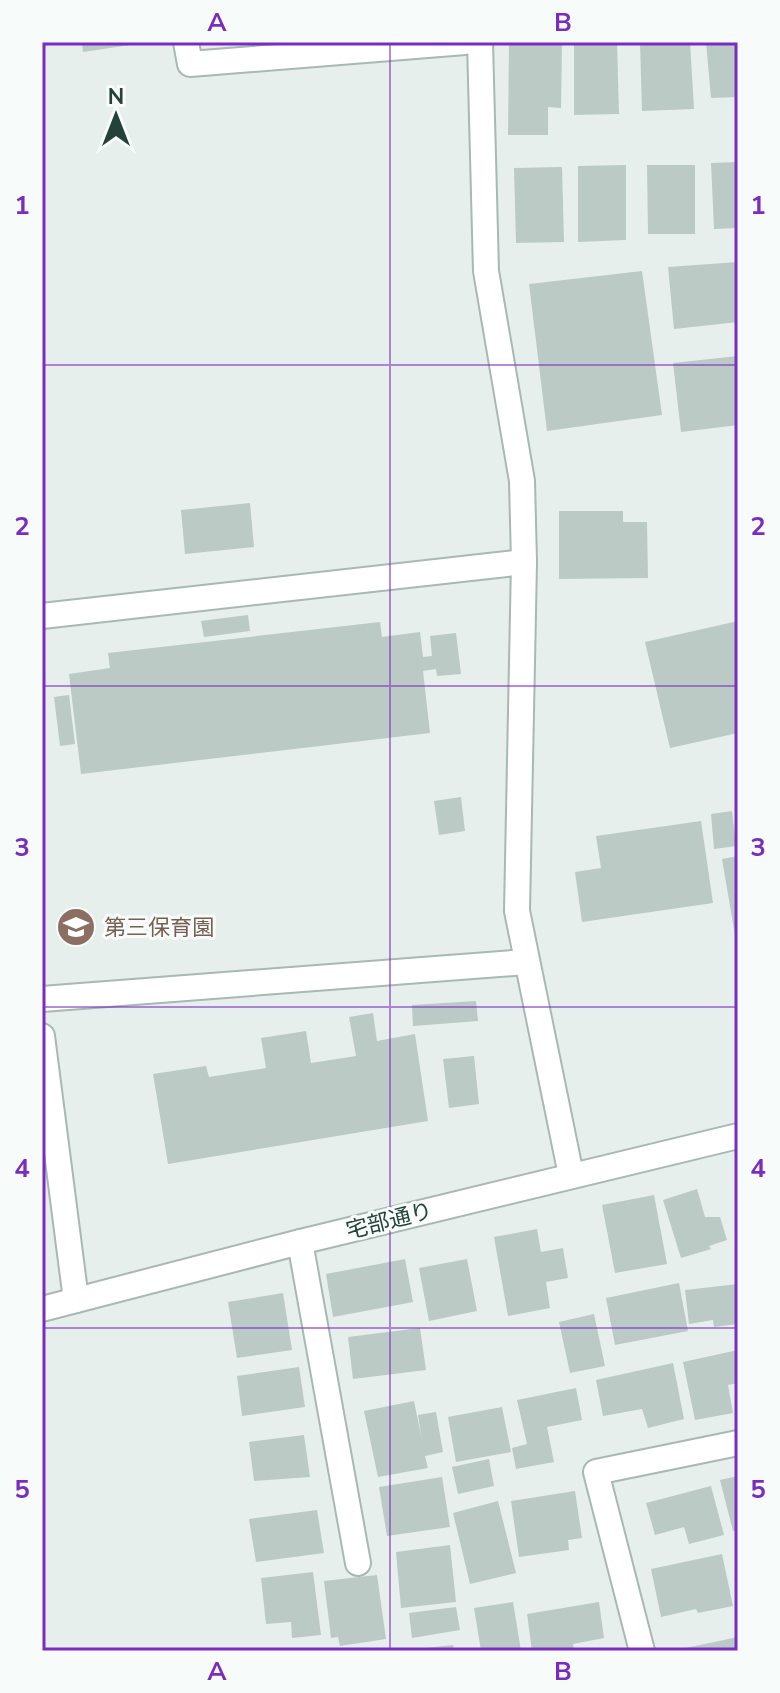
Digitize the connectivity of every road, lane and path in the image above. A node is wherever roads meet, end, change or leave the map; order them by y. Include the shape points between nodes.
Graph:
1 (186, 42) edge
2 (465, 42) edge
3 (480, 42) edge
4 (524, 562) junction
5 (42, 616) edge
6 (526, 962) junction
7 (42, 999) edge
8 (42, 1036) edge
9 (738, 1136) edge
10 (571, 1175) junction
11 (300, 1242) junction
12 (76, 1300) junction
13 (42, 1309) edge
14 (738, 1443) edge
15 (358, 1563) dead end
16 (642, 1651) edge

1 - 2 street via 190,64
3 - 4 street via 486,271 522,481
4 - 5 street
4 - 6 street via 517,911
6 - 7 street
6 - 10 street
8 - 12 street
9 - 10 street, 宅部通り
10 - 11 street, 宅部通り
11 - 12 street, 宅部通り
11 - 15 street
12 - 13 street, 宅部通り
14 - 16 street via 596,1472

